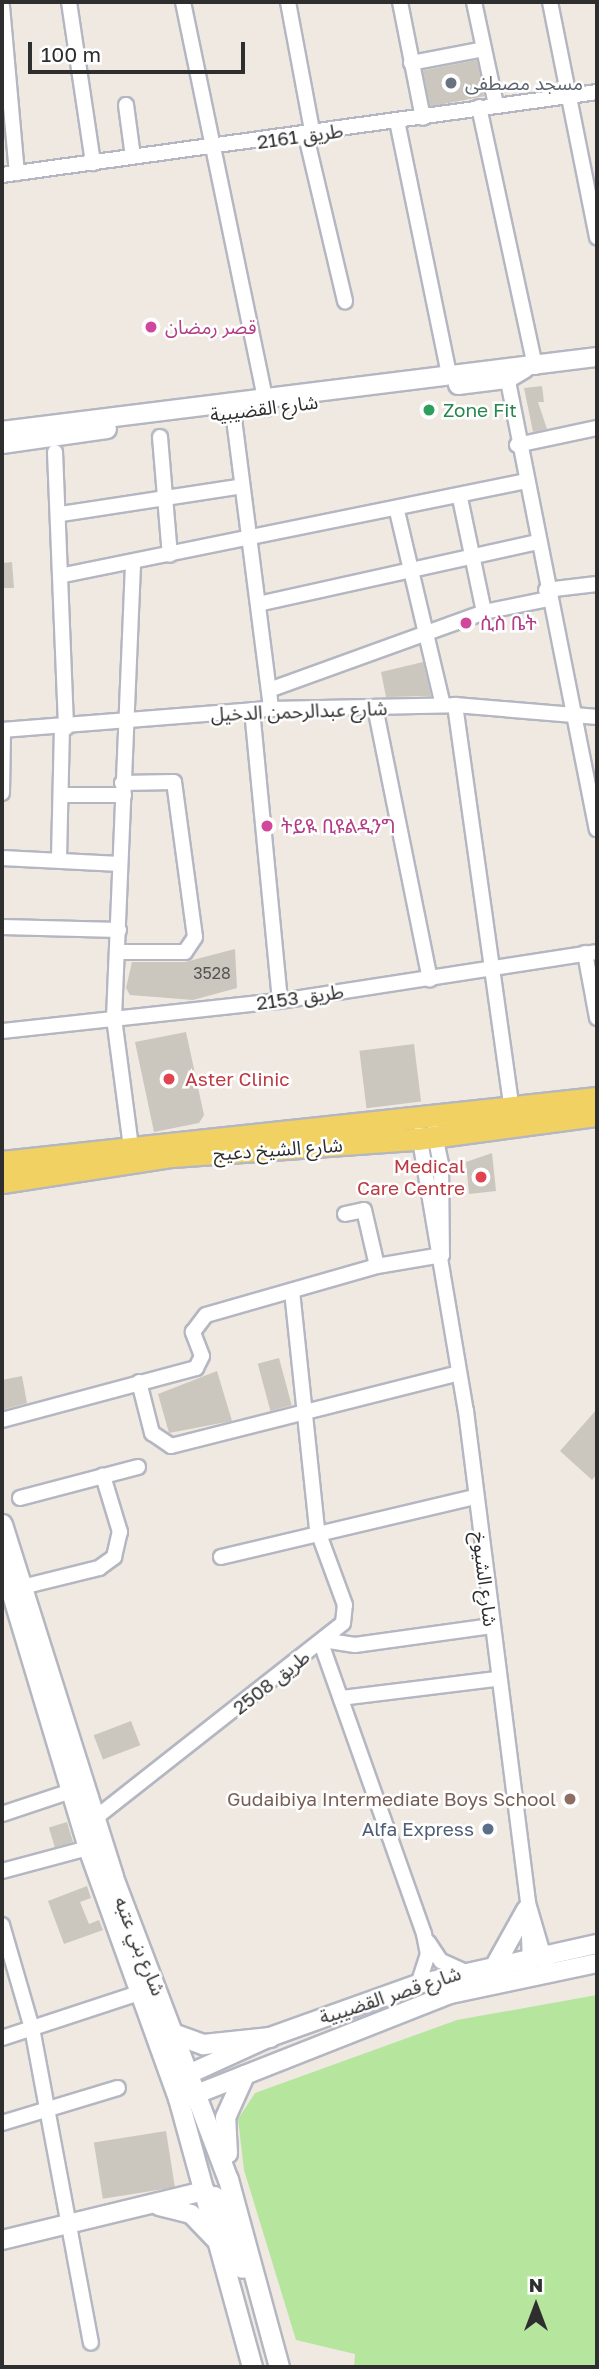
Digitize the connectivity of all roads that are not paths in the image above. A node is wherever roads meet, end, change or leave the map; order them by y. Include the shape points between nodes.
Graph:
1 (69, 2) edge
2 (183, 2) edge
3 (288, 2) edge
4 (400, 2) edge
5 (474, 2) edge
6 (550, 2) edge
7 (2, 6) edge
8 (484, 49) junction
9 (411, 63) junction
10 (597, 92) edge
11 (566, 95) junction
12 (126, 104) dead end
13 (496, 105) junction
14 (479, 107) junction
15 (423, 118) junction
16 (397, 121) junction
17 (310, 135) junction
18 (210, 147) junction
19 (133, 157) junction
20 (597, 157) edge
21 (582, 160) junction
22 (93, 163) junction
23 (17, 173) junction
24 (2, 175) edge
25 (597, 237) edge
26 (345, 302) dead end
27 (597, 357) edge
28 (530, 368) junction
29 (506, 372) junction
30 (449, 374) junction
31 (266, 402) junction
32 (232, 406) junction
33 (144, 417) junction
34 (597, 428) edge
35 (2, 431) edge
36 (160, 438) dead end
37 (2, 444) edge
38 (517, 445) junction
39 (55, 452) dead end
40 (524, 481) junction
41 (238, 487) junction
42 (165, 498) junction
43 (460, 498) junction
44 (397, 511) junction
45 (61, 514) junction
46 (246, 539) junction
47 (538, 542) junction
48 (473, 554) junction
49 (170, 555) junction
50 (133, 563) junction
51 (409, 569) junction
52 (64, 575) junction
53 (597, 584) edge
54 (547, 595) junction
55 (258, 604) junction
56 (484, 612) junction
57 (424, 633) junction
58 (269, 690) junction
59 (449, 705) junction
60 (375, 707) junction
61 (271, 709) junction
62 (252, 710) junction
63 (571, 715) junction
64 (597, 717) edge
65 (126, 721) junction
66 (64, 728) junction
67 (3, 730) edge
68 (123, 789) junction
69 (2, 793) edge
70 (62, 795) junction
71 (597, 830) edge
72 (2, 858) edge
73 (59, 859) junction
74 (120, 864) junction
75 (2, 927) edge
76 (119, 930) junction
77 (120, 952) junction
78 (591, 952) edge
79 (495, 967) junction
80 (430, 979) junction
81 (280, 1001) junction
82 (597, 1015) edge
83 (114, 1018) junction
84 (2, 1031) edge
85 (597, 1098) edge
86 (512, 1109) junction
87 (597, 1115) edge
88 (426, 1127) junction
89 (131, 1147) junction
90 (2, 1162) edge
91 (2, 1182) edge
92 (345, 1214) dead end
93 (442, 1255) junction
94 (377, 1266) junction
95 (292, 1292) junction
96 (459, 1373) junction
97 (139, 1382) junction
98 (302, 1412) junction
99 (2, 1420) edge
100 (138, 1467) dead end
101 (103, 1476) junction
102 (474, 1497) junction
103 (20, 1499) dead end
104 (2, 1524) edge
105 (317, 1529) junction
106 (220, 1557) dead end
107 (2, 1562) edge
108 (19, 1588) junction
109 (492, 1626) junction
110 (322, 1642) junction
111 (496, 1679) junction
112 (341, 1698) junction
113 (77, 1789) junction
114 (2, 1814) edge
115 (88, 1823) junction
116 (88, 1848) junction
117 (2, 1871) edge
118 (527, 1907) junction
119 (2, 1925) edge
120 (424, 1934) junction
121 (597, 1944) edge
122 (536, 1954) junction
123 (497, 1962) junction
124 (597, 1963) edge
125 (461, 1970) junction
126 (540, 1975) junction
127 (418, 1984) junction
128 (139, 1993) junction
129 (32, 2028) junction
130 (175, 2034) junction
131 (270, 2037) junction
132 (2, 2038) edge
133 (191, 2073) junction
134 (244, 2075) junction
135 (118, 2088) dead end
136 (177, 2093) junction
137 (199, 2093) junction
138 (47, 2112) junction
139 (2, 2123) edge
140 (228, 2179) junction
141 (205, 2191) junction
142 (152, 2205) junction
143 (66, 2223) junction
144 (2, 2239) edge
145 (216, 2240) junction
146 (257, 2284) junction
147 (91, 2343) dead end
148 (252, 2367) edge
149 (279, 2367) edge

1 - 22 street
2 - 18 street
3 - 17 street
4 - 9 street
5 - 8 street
6 - 11 street
7 - 23 street
8 - 9 street
8 - 13 street
9 - 15 street
10 - 11 street, طريق 2161
11 - 13 street, طريق 2161
11 - 21 street
12 - 19 street
13 - 14 street, طريق 2161
14 - 15 street, طريق 2161
14 - 28 street
15 - 16 street, طريق 2161
16 - 17 street, طريق 2161
16 - 30 street
17 - 18 street, طريق 2161
17 - 26 street
18 - 19 street, طريق 2161
18 - 31 street
19 - 22 street, طريق 2161
20 - 21 street
21 - 25 street
22 - 23 street, طريق 2161
23 - 24 street, طريق 2161
27 - 28 street, شارع القضيبية
28 - 29 street, شارع القضيبية
29 - 30 street, شارع القضيبية
29 - 31 street, شارع القضيبية
29 - 38 street
30 - 31 street, شارع القضيبية
31 - 32 street, شارع القضيبية
32 - 33 street, شارع القضيبية
32 - 41 street
33 - 35 street, شارع القضيبية
33 - 37 street, شارع القضيبية
34 - 38 street
36 - 42 street
38 - 40 street
39 - 45 street
40 - 43 street
40 - 47 street
41 - 42 street
41 - 46 street
42 - 45 street
42 - 49 street
43 - 44 street
43 - 48 street
44 - 46 street
44 - 51 street
45 - 52 street
46 - 49 street
46 - 55 street
47 - 48 street
47 - 54 street
48 - 51 street
48 - 56 street
49 - 50 street
50 - 52 street
50 - 65 street
51 - 55 street
51 - 57 street
52 - 66 street
53 - 54 street
54 - 56 street
54 - 63 street
55 - 58 street
56 - 57 street
57 - 58 street
57 - 59 street
58 - 61 street
59 - 60 street, شارع عبدالرحمن الدخيل
59 - 63 street, شارع عبدالرحمن الدخيل
59 - 79 street
60 - 61 street, شارع عبدالرحمن الدخيل
60 - 80 street
61 - 62 street, شارع عبدالرحمن الدخيل
62 - 65 street, شارع عبدالرحمن الدخيل
62 - 81 street
63 - 64 street, شارع عبدالرحمن الدخيل
63 - 71 street
65 - 66 street, شارع عبدالرحمن الدخيل
65 - 68 street
66 - 67 street, شارع عبدالرحمن الدخيل
66 - 70 street
67 - 69 street
68 - 70 street
68 - 74 street
68 - 77 street via 174,782 195,937 185,952
70 - 73 street
72 - 73 street
73 - 74 street
74 - 76 street
75 - 76 street
76 - 77 street
77 - 83 street
78 - 79 street, طريق 2153
78 - 82 street
79 - 80 street, طريق 2153
79 - 86 street
80 - 81 street, طريق 2153
81 - 83 street, طريق 2153
83 - 84 street, طريق 2153
83 - 89 street
85 - 86 main road, شارع الشيخ دعيج
86 - 88 main road, شارع الشيخ دعيج
87 - 88 main road, شارع الشيخ دعيج
88 - 89 main road, شارع الشيخ دعيج
88 - 91 main road, شارع الشيخ دعيج via 173,1156
88 - 93 street, شارع الشيوخ
88 - 93 street, شارع الشيوخ
89 - 90 main road, شارع الشيخ دعيج
92 - 94 street via 364,1210
93 - 94 street
93 - 96 street, شارع الشيوخ
94 - 95 street
95 - 97 street via 206,1315 193,1332 202,1356 196,1368
95 - 98 street
96 - 98 street
96 - 102 street, شارع الشيوخ
97 - 98 street via 152,1433 171,1446
97 - 99 street
98 - 105 street
100 - 101 street
101 - 103 street
101 - 108 street via 120,1532 114,1557 99,1568
102 - 105 street
102 - 109 street, شارع الشيوخ
104 - 108 main road, شارع بني عتبه
105 - 106 street
105 - 110 street via 346,1614
107 - 108 main road, شارع بني عتبه
108 - 113 main road, شارع بني عتبه
109 - 110 street, طريق 2508 via 355,1645
109 - 111 street, شارع الشيوخ
110 - 112 street
110 - 115 street, طريق 2508
111 - 112 street
111 - 118 street, شارع الشيوخ
112 - 120 street
113 - 114 street
113 - 115 main road, شارع بني عتبه
115 - 116 main road, شارع بني عتبه
115 - 130 main road, شارع بني عتبه
116 - 117 street
116 - 128 main road, شارع بني عتبه
118 - 122 street, شارع الشيوخ
118 - 123 street
119 - 129 street
120 - 125 street via 441,1961
120 - 127 street via 428,1954
121 - 122 street, شارع قصر القضيبية
122 - 123 street, شارع قصر القضيبية
122 - 126 street, شارع الشيوخ
123 - 125 street, شارع قصر القضيبية
124 - 126 street, شارع قصر القضيبية
125 - 127 street, شارع قصر القضيبية
126 - 134 street, شارع قصر القضيبية via 388,2014
127 - 131 street, شارع قصر القضيبية
128 - 129 street
128 - 136 main road, شارع بني عتبه
129 - 132 street
129 - 138 street
130 - 131 main road via 203,2044
130 - 133 main road, شارع بني عتبه
131 - 133 street, شارع قصر القضيبية
133 - 136 street
133 - 137 main road, شارع بني عتبه
134 - 137 street, شارع قصر القضيبية
134 - 140 main road via 225,2117
135 - 138 street
136 - 137 street
136 - 141 main road, شارع بني عتبه
137 - 140 main road, شارع بني عتبه
138 - 139 street
138 - 143 street
140 - 146 main road, شارع بني عتبه
141 - 142 street
141 - 145 main road, شارع بني عتبه
141 - 146 main road via 218,2200 239,2262
142 - 143 street
142 - 145 street via 191,2214
143 - 144 street
143 - 147 street
145 - 148 main road, شارع بني عتبه
146 - 149 main road, شارع بني عتبه

